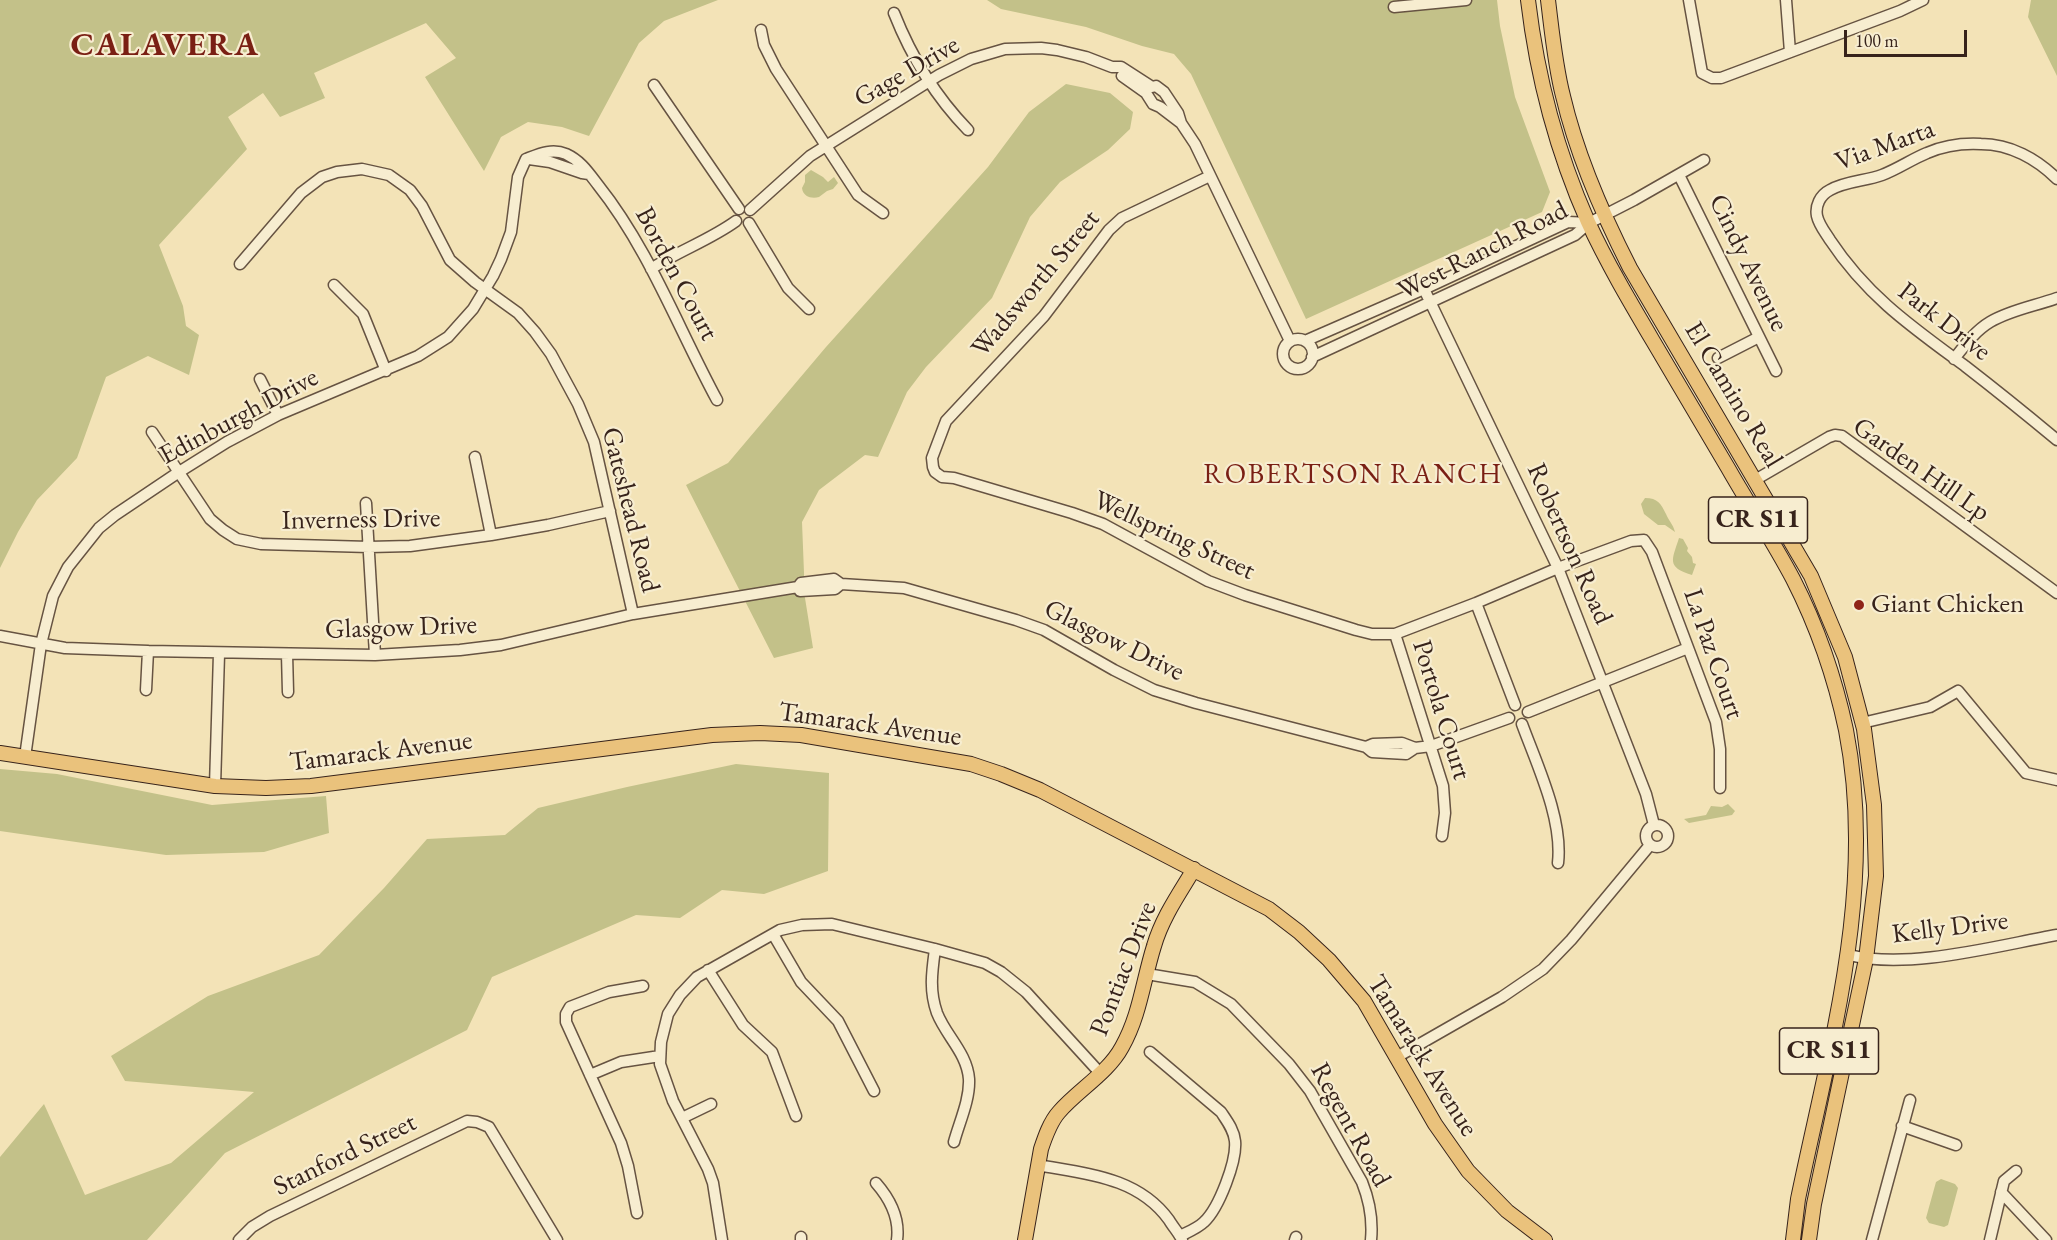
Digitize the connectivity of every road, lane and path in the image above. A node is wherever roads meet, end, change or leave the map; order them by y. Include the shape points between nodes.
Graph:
1 (1466, 0) edge
2 (1528, 0) edge
3 (1548, 0) edge
4 (1689, 0) edge
5 (1786, 0) edge
6 (1923, 0) edge
7 (1394, 7) dead end
8 (894, 13) dead end
9 (761, 30) dead end
10 (1790, 52) junction
11 (929, 82) junction
12 (654, 85) dead end
13 (968, 130) dead end
14 (826, 146) junction
15 (526, 159) joint
16 (1704, 160) dead end
17 (1679, 175) junction
18 (1210, 176) junction
19 (2057, 179) edge
20 (744, 209) junction
21 (883, 213) dead end
22 (1604, 216) junction
23 (736, 221) junction
24 (748, 223) junction
25 (1588, 223) junction
26 (1820, 224) joint
27 (240, 264) dead end
28 (651, 269) junction
29 (334, 285) dead end
30 (486, 289) junction
31 (1424, 289) junction
32 (2057, 298) edge
33 (1432, 303) junction
34 (808, 309) dead end
35 (1759, 337) junction
36 (1290, 341) junction
37 (1305, 341) junction
38 (1312, 357) junction
39 (1718, 358) dead end
40 (1954, 359) junction
41 (386, 371) junction
42 (1776, 371) dead end
43 (260, 379) dead end
44 (717, 400) dead end
45 (278, 415) junction
46 (152, 432) dead end
47 (2057, 440) edge
48 (475, 457) dead end
49 (932, 458) joint
50 (179, 472) junction
51 (1755, 480) junction
52 (366, 503) dead end
53 (610, 511) junction
54 (491, 535) junction
55 (1644, 540) joint
56 (369, 547) junction
57 (1557, 568) junction
58 (2057, 593) edge
59 (1476, 603) junction
60 (633, 614) junction
61 (1395, 634) junction
62 (0, 636) edge
63 (42, 644) junction
64 (1688, 648) junction
65 (148, 651) junction
66 (219, 654) junction
67 (287, 654) junction
68 (375, 655) junction
69 (1604, 682) junction
70 (146, 690) dead end
71 (288, 692) dead end
72 (1515, 705) junction
73 (1528, 712) junction
74 (1509, 718) junction
75 (1862, 723) junction
76 (1522, 724) junction
77 (1431, 746) junction
78 (0, 753) edge
79 (25, 757) junction
80 (2057, 780) edge
81 (214, 786) junction
82 (1720, 788) dead end
83 (1654, 825) junction
84 (1442, 836) dead end
85 (1650, 845) junction
86 (1558, 863) dead end
87 (1194, 869) junction
88 (773, 934) junction
89 (2057, 935) edge
90 (935, 949) junction
91 (1849, 955) junction
92 (1866, 959) junction
93 (708, 970) junction
94 (1147, 974) junction
95 (644, 986) dead end
96 (1150, 1052) dead end
97 (660, 1056) junction
98 (1397, 1057) junction
99 (1100, 1073) junction
100 (590, 1075) junction
101 (873, 1091) dead end
102 (1911, 1100) dead end
103 (711, 1104) dead end
104 (796, 1116) dead end
105 (682, 1118) junction
106 (1902, 1126) junction
107 (954, 1142) dead end
108 (1956, 1145) dead end
109 (1038, 1165) junction
110 (2016, 1172) dead end
111 (876, 1183) dead end
112 (2001, 1192) junction
113 (637, 1213) dead end
114 (1181, 1238) edge
115 (238, 1240) edge
116 (557, 1240) edge
117 (722, 1240) edge
118 (897, 1240) edge
119 (1025, 1240) edge
120 (1371, 1240) edge
121 (1545, 1240) edge
122 (1793, 1240) edge
123 (1809, 1240) edge
124 (1872, 1240) edge
125 (1990, 1240) edge
126 (2046, 1240) edge

1 - 7 street
2 - 25 main road, El Camino Real / CR S11 via 1546,99
3 - 22 main road, El Camino Real / CR S11 via 1563,95
4 - 10 street via 1702,73 1721,78
5 - 10 street
6 - 10 street
8 - 11 street
9 - 14 street via 777,69
11 - 13 street
11 - 14 street, Gage Drive
11 - 18 street, Gage Drive via 971,59 1005,49 1041,48 1079,55 1113,67 1149,90 1153,104 1182,123
12 - 20 street
14 - 20 street, Gage Drive
14 - 21 street via 858,195
15 - 28 street, Borden Court via 570,163 589,174 620,214
15 - 30 street, Edinburgh Drive via 518,177 511,232
16 - 17 street
17 - 22 street
17 - 35 street, Cindy Avenue
18 - 36 street, Gage Drive
18 - 49 street, Wadsworth Street via 1122,219 1108,230 1044,316 946,421
19 - 26 street, Via Marta via 2029,157 2002,146 1954,145 1882,174 1830,189 1817,204
20 - 23 street via 735,213
20 - 24 street via 752,216
22 - 25 street
22 - 51 main road, El Camino Real / CR S11 via 1629,268
23 - 24 street
23 - 28 street
24 - 34 street via 788,288
25 - 31 street, West Ranch Road via 1569,221
25 - 33 street, West Ranch Road via 1575,235
25 - 91 main road, El Camino Real / CR S11 via 1793,579 1828,662 1846,732 1856,806 1856,875
26 - 40 street, Park Drive via 1856,276 1885,305
27 - 30 street, Gateshead Road via 309,186 337,172 362,169 389,175 410,190 450,260
28 - 44 street, Borden Court
29 - 41 street via 363,314
30 - 41 street, Edinburgh Drive via 448,337
30 - 53 street, Gateshead Road via 535,332 556,364 594,442
31 - 33 street, Robertson Road
31 - 37 street, West Ranch Road
32 - 40 street via 1988,323
33 - 38 street, West Ranch Road
33 - 57 street, Robertson Road
35 - 39 street
35 - 42 street, Cindy Avenue
36 - 37 street
36 - 38 street via 1283,353 1289,366 1303,368
37 - 38 street
40 - 47 street, Park Drive
41 - 45 street, Edinburgh Drive
43 - 45 street
45 - 50 street, Edinburgh Drive
46 - 50 street, Inverness Drive
48 - 54 street
49 - 61 street, Wellspring Street via 935,472 942,477 1103,524 1208,581 1245,596 1356,630
50 - 56 street, Inverness Drive via 210,519 237,538 261,544
50 - 63 street, Edinburgh Drive via 99,528 68,567 53,596
51 - 58 street, Garden Hill Lp via 1829,437 1842,436
51 - 75 main road, El Camino Real / CR S11 via 1811,576 1827,612 1845,657
52 - 56 street
53 - 54 street, Inverness Drive
53 - 60 street, Gateshead Road
54 - 56 street, Inverness Drive via 410,546
55 - 57 street, Wellspring Street via 1631,541
55 - 64 street, La Paz Court
56 - 68 street
57 - 59 street, Wellspring Street
57 - 69 street, Robertson Road
59 - 61 street, Wellspring Street
59 - 72 street
60 - 68 street, Glasgow Drive via 501,645
60 - 77 street, Glasgow Drive via 798,587 800,591 835,589 841,584 904,588 1044,630 1154,690 1196,703 1366,747 1372,752 1389,748 1406,754
61 - 77 street, Portola Court
62 - 63 street, Glasgow Drive
63 - 65 street, Glasgow Drive
63 - 79 street, Edinburgh Drive
64 - 69 street
64 - 82 street, La Paz Court via 1716,722
65 - 66 street, Glasgow Drive
65 - 70 street
66 - 67 street, Glasgow Drive
66 - 81 street
67 - 68 street, Glasgow Drive
67 - 71 street
69 - 73 street
69 - 83 street, Robertson Road
72 - 73 street via 1522,705
72 - 74 street
73 - 76 street via 1528,719
74 - 76 street
74 - 77 street, Glasgow Drive
75 - 80 street via 1930,707 1958,691 2026,773
75 - 92 main road, El Camino Real / CR S11 via 1870,767 1876,854
76 - 86 street via 1557,823
77 - 84 street, Portola Court via 1443,786
78 - 79 main road, Tamarack Avenue
79 - 81 main road, Tamarack Avenue
81 - 87 main road, Tamarack Avenue via 311,786 711,735 801,735 971,764 1001,774
83 - 85 street via 1646,835
83 - 85 street via 1666,829 1668,839 1661,846
85 - 98 street via 1543,969
87 - 94 main road, Pontiac Drive via 1166,915
87 - 98 main road, Tamarack Avenue via 1269,909 1307,939 1364,1001
88 - 90 street via 802,926 832,924
88 - 93 street
88 - 101 street via 801,982 838,1021
89 - 92 street, Kelly Drive via 1916,959
90 - 99 street via 985,963 1001,972 1026,992
90 - 107 street via 932,994 937,1014 962,1054 969,1078
91 - 92 street, Kelly Drive
91 - 122 main road, El Camino Real / CR S11
92 - 123 main road, El Camino Real / CR S11
93 - 97 street via 680,995 668,1014
93 - 104 street via 743,1024 772,1052
94 - 99 main road, Pontiac Drive via 1135,1022 1114,1060
94 - 120 street, Regent Road via 1195,982 1231,1004 1289,1064 1310,1091 1362,1182 1372,1221
95 - 100 street via 609,992 570,1006 566,1022
96 - 114 street via 1221,1112 1235,1139 1235,1152 1218,1204 1203,1223
97 - 100 street via 621,1062
97 - 105 street
98 - 121 main road, Tamarack Avenue via 1468,1171 1507,1211
99 - 109 main road, Pontiac Drive via 1057,1114 1045,1137
100 - 113 street via 621,1143
102 - 106 street
103 - 105 street
105 - 117 street via 712,1183
106 - 108 street
106 - 124 street
109 - 114 street via 1113,1179 1150,1198
109 - 119 main road, Pontiac Drive
110 - 112 street via 2004,1181
111 - 118 street via 895,1212
112 - 125 street
112 - 126 street
115 - 116 street, Stanford Street via 270,1216 467,1122 489,1127

